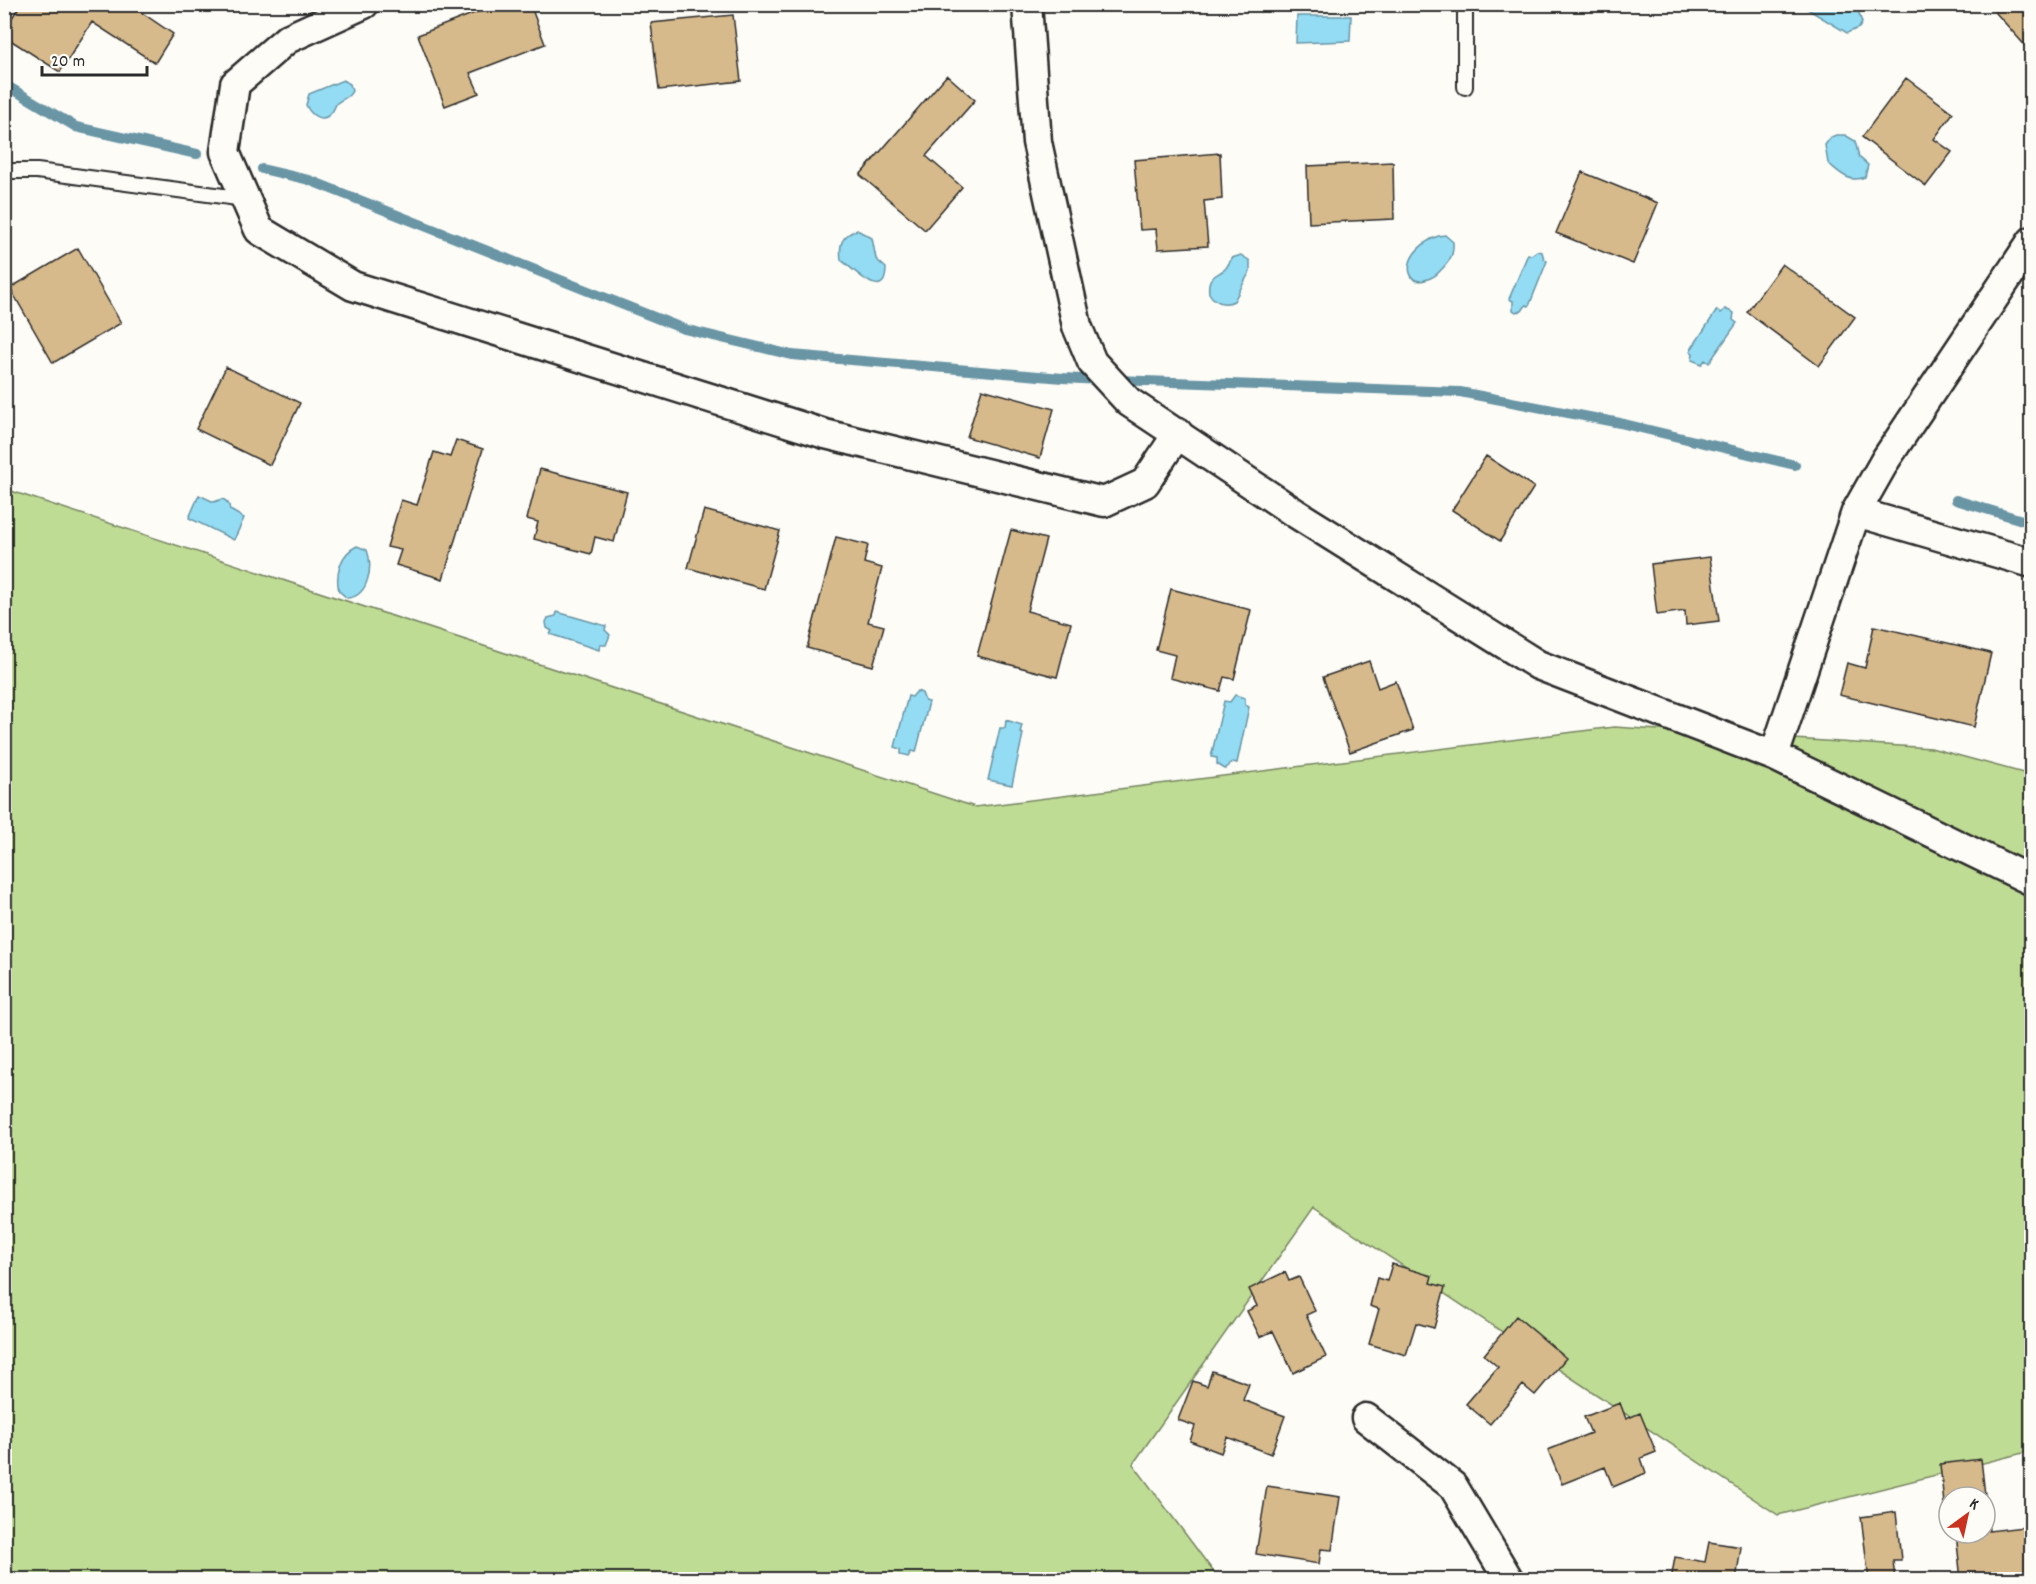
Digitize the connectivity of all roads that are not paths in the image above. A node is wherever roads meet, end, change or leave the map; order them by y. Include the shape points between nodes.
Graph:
1 (364, 4) edge
2 (1027, 4) edge
3 (1465, 4) edge
4 (1465, 87) dead end
5 (4, 171) edge
6 (245, 199) junction
7 (2031, 242) edge
8 (1178, 433) junction
9 (1856, 512) junction
10 (2031, 563) edge
11 (1774, 756) junction
12 (2031, 881) edge
13 (1366, 1418) dead end
14 (1509, 1580) edge

1 - 6 street via 287,39 235,84 225,152
2 - 8 street via 1037,142 1077,326 1092,362 1129,402
3 - 4 lane
5 - 6 lane via 37,171
6 - 8 street via 259,230 353,286 825,434 1104,502 1145,483
7 - 9 street via 1886,459
8 - 11 street via 1295,513 1538,665
9 - 10 street
9 - 11 street
11 - 12 street
13 - 14 street via 1453,1486

